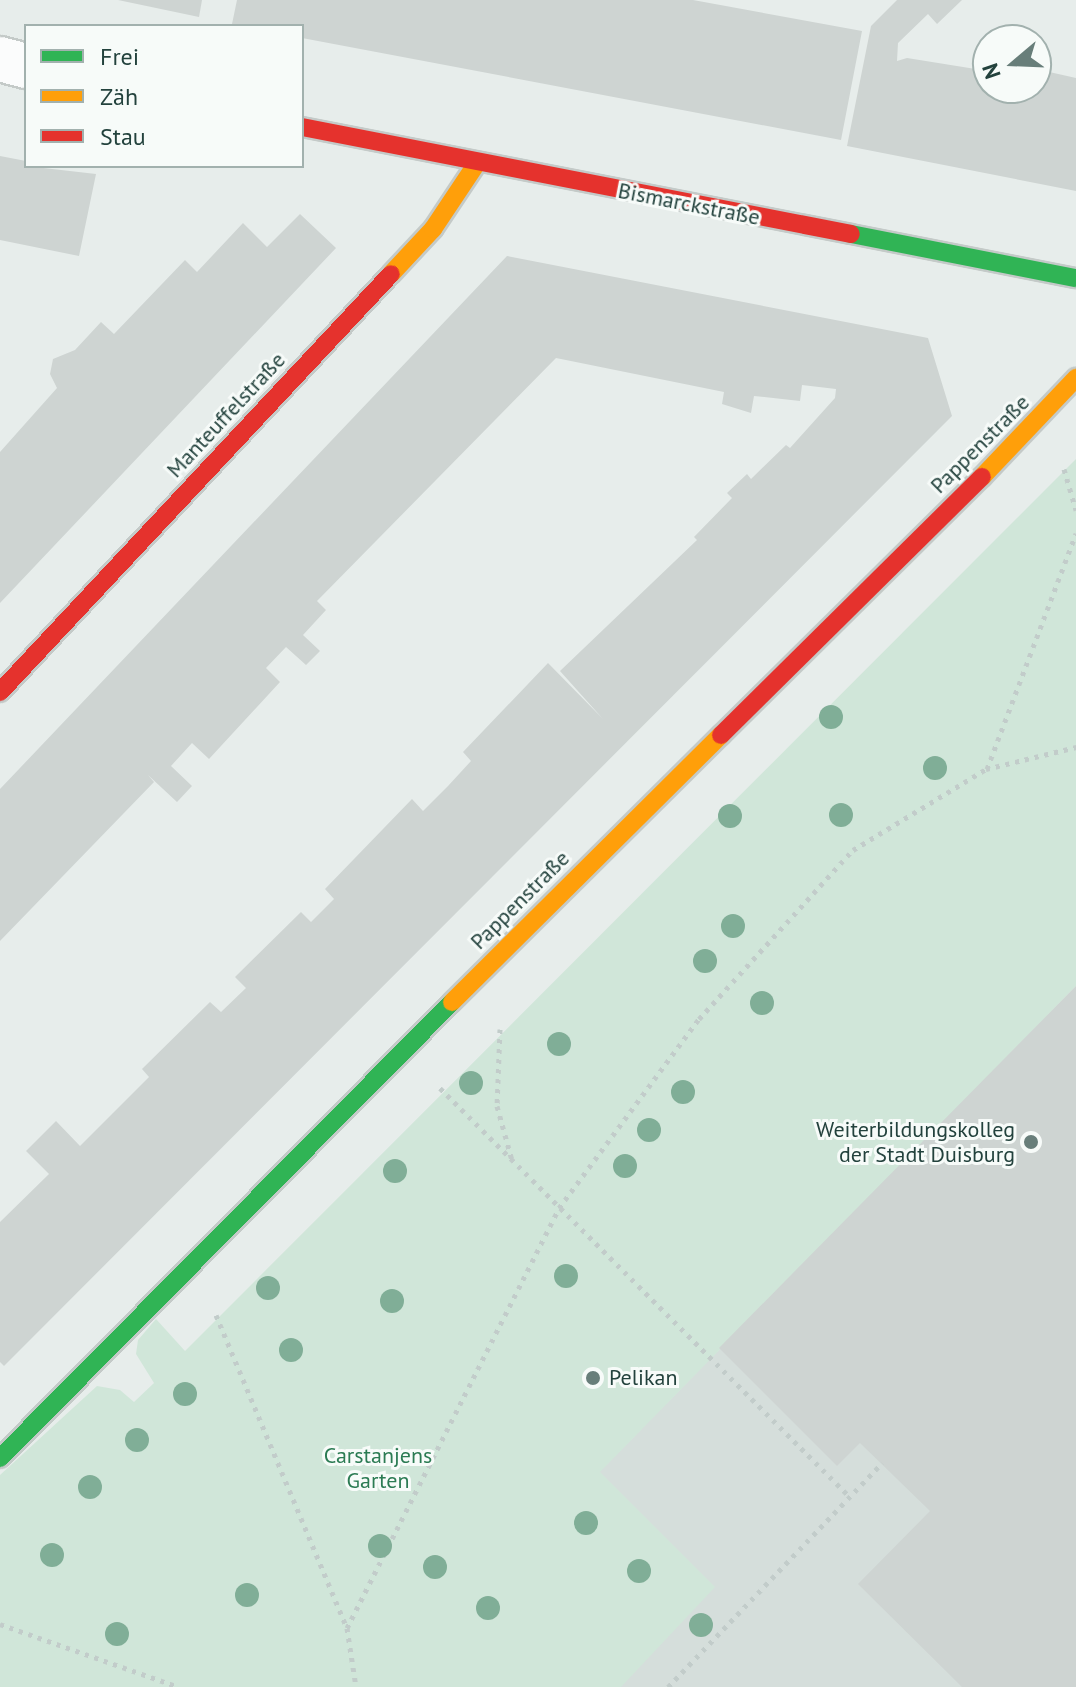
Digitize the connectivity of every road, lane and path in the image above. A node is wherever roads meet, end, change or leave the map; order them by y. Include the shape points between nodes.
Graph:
1 (0, 59) edge
2 (24, 65) edge
3 (304, 127) edge
4 (477, 163) junction
5 (1076, 278) edge
6 (1076, 378) edge
7 (1076, 533) edge
8 (0, 692) edge
9 (1076, 747) edge
10 (986, 769) junction
11 (504, 950) junction
12 (403, 1050) junction
13 (513, 1161) junction
14 (559, 1208) junction
15 (192, 1260) junction
16 (0, 1458) edge
17 (882, 1463) dead end
18 (849, 1496) junction
19 (0, 1624) edge
20 (347, 1628) junction
21 (179, 1687) edge
22 (356, 1687) edge
23 (668, 1687) edge

1 - 2 street
3 - 4 street, Bismarckstraße
4 - 5 street, Bismarckstraße
4 - 8 street, Manteuffelstraße via 433,229
6 - 11 street, Pappenstraße
7 - 10 path
9 - 10 path
10 - 14 path via 926,802 843,860 699,1019
11 - 12 street, Pappenstraße
11 - 13 path via 497,1106
12 - 13 path
12 - 15 street, Pappenstraße
13 - 14 path
14 - 18 path
14 - 20 path
15 - 16 street, Pappenstraße
15 - 20 path
17 - 18 path
18 - 23 path
19 - 21 path
20 - 22 path

